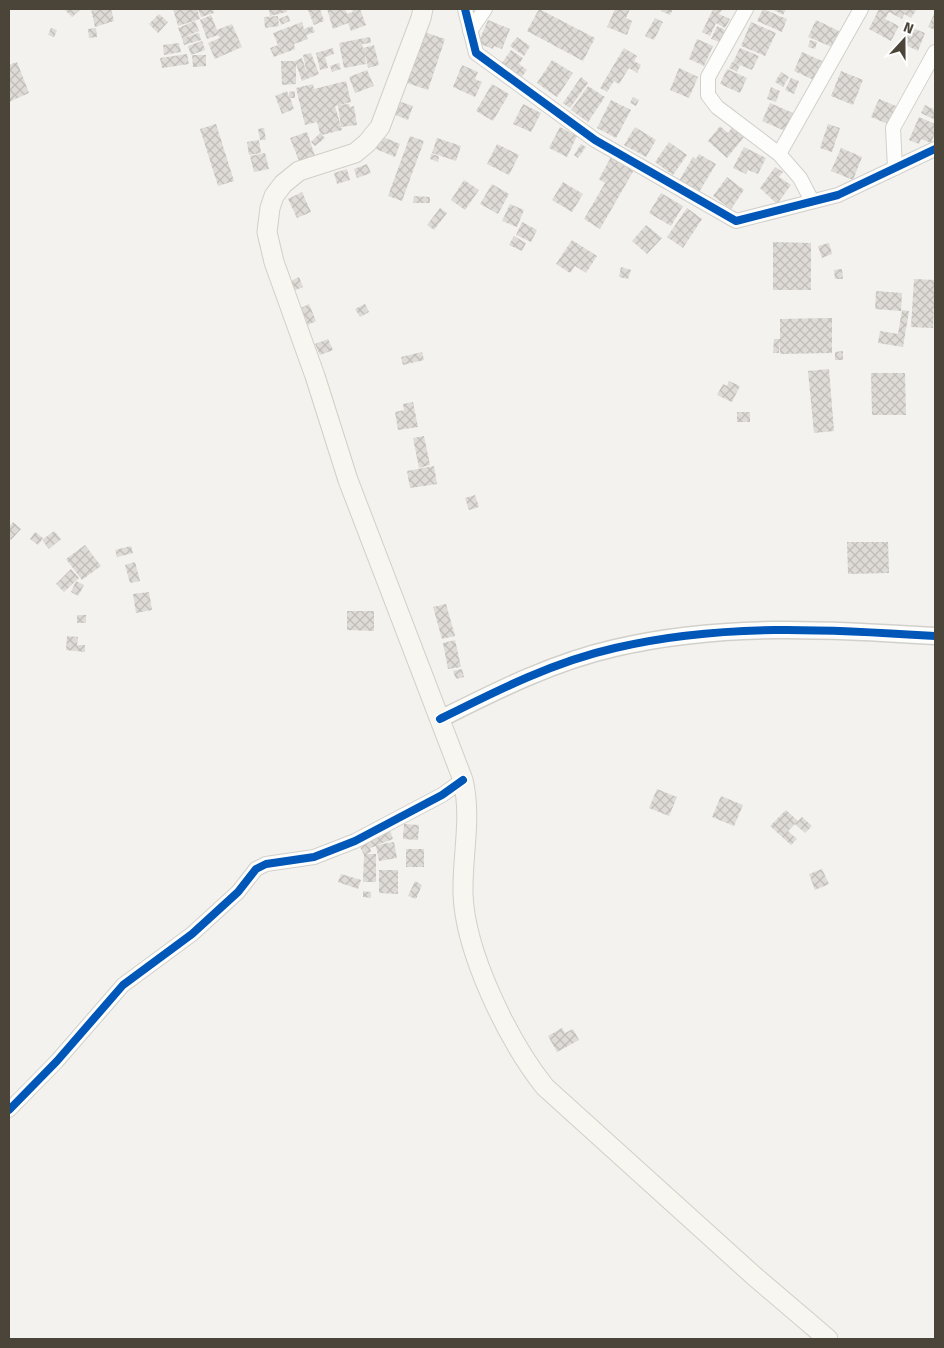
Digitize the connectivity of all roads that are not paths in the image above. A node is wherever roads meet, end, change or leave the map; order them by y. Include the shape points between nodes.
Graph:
1 (423, 9) edge
2 (464, 9) edge
3 (485, 9) edge
4 (746, 9) edge
5 (861, 9) edge
6 (470, 31) junction
7 (935, 52) edge
8 (935, 149) edge
9 (779, 154) junction
10 (894, 168) junction
11 (812, 201) junction
12 (935, 636) edge
13 (440, 720) junction
14 (463, 780) junction
15 (9, 1110) edge
16 (828, 1339) edge

1 - 13 main road via 380,127 355,153 300,171 283,184 270,208 267,232 274,262 348,480
2 - 6 street
3 - 6 street
4 - 9 street via 708,77 708,95 717,107
5 - 9 street
6 - 11 street via 476,53 595,140 736,221
7 - 10 street via 893,128
8 - 10 street
9 - 11 street via 800,178
10 - 11 street via 838,194
12 - 13 street via 829,629 760,629 687,635 614,648 522,678
13 - 14 main road
14 - 15 street via 442,795 354,841 314,857 266,864 256,869 238,892 192,934 123,985 58,1061
14 - 16 main road via 468,805 463,891 466,922 489,989 530,1069 567,1107

